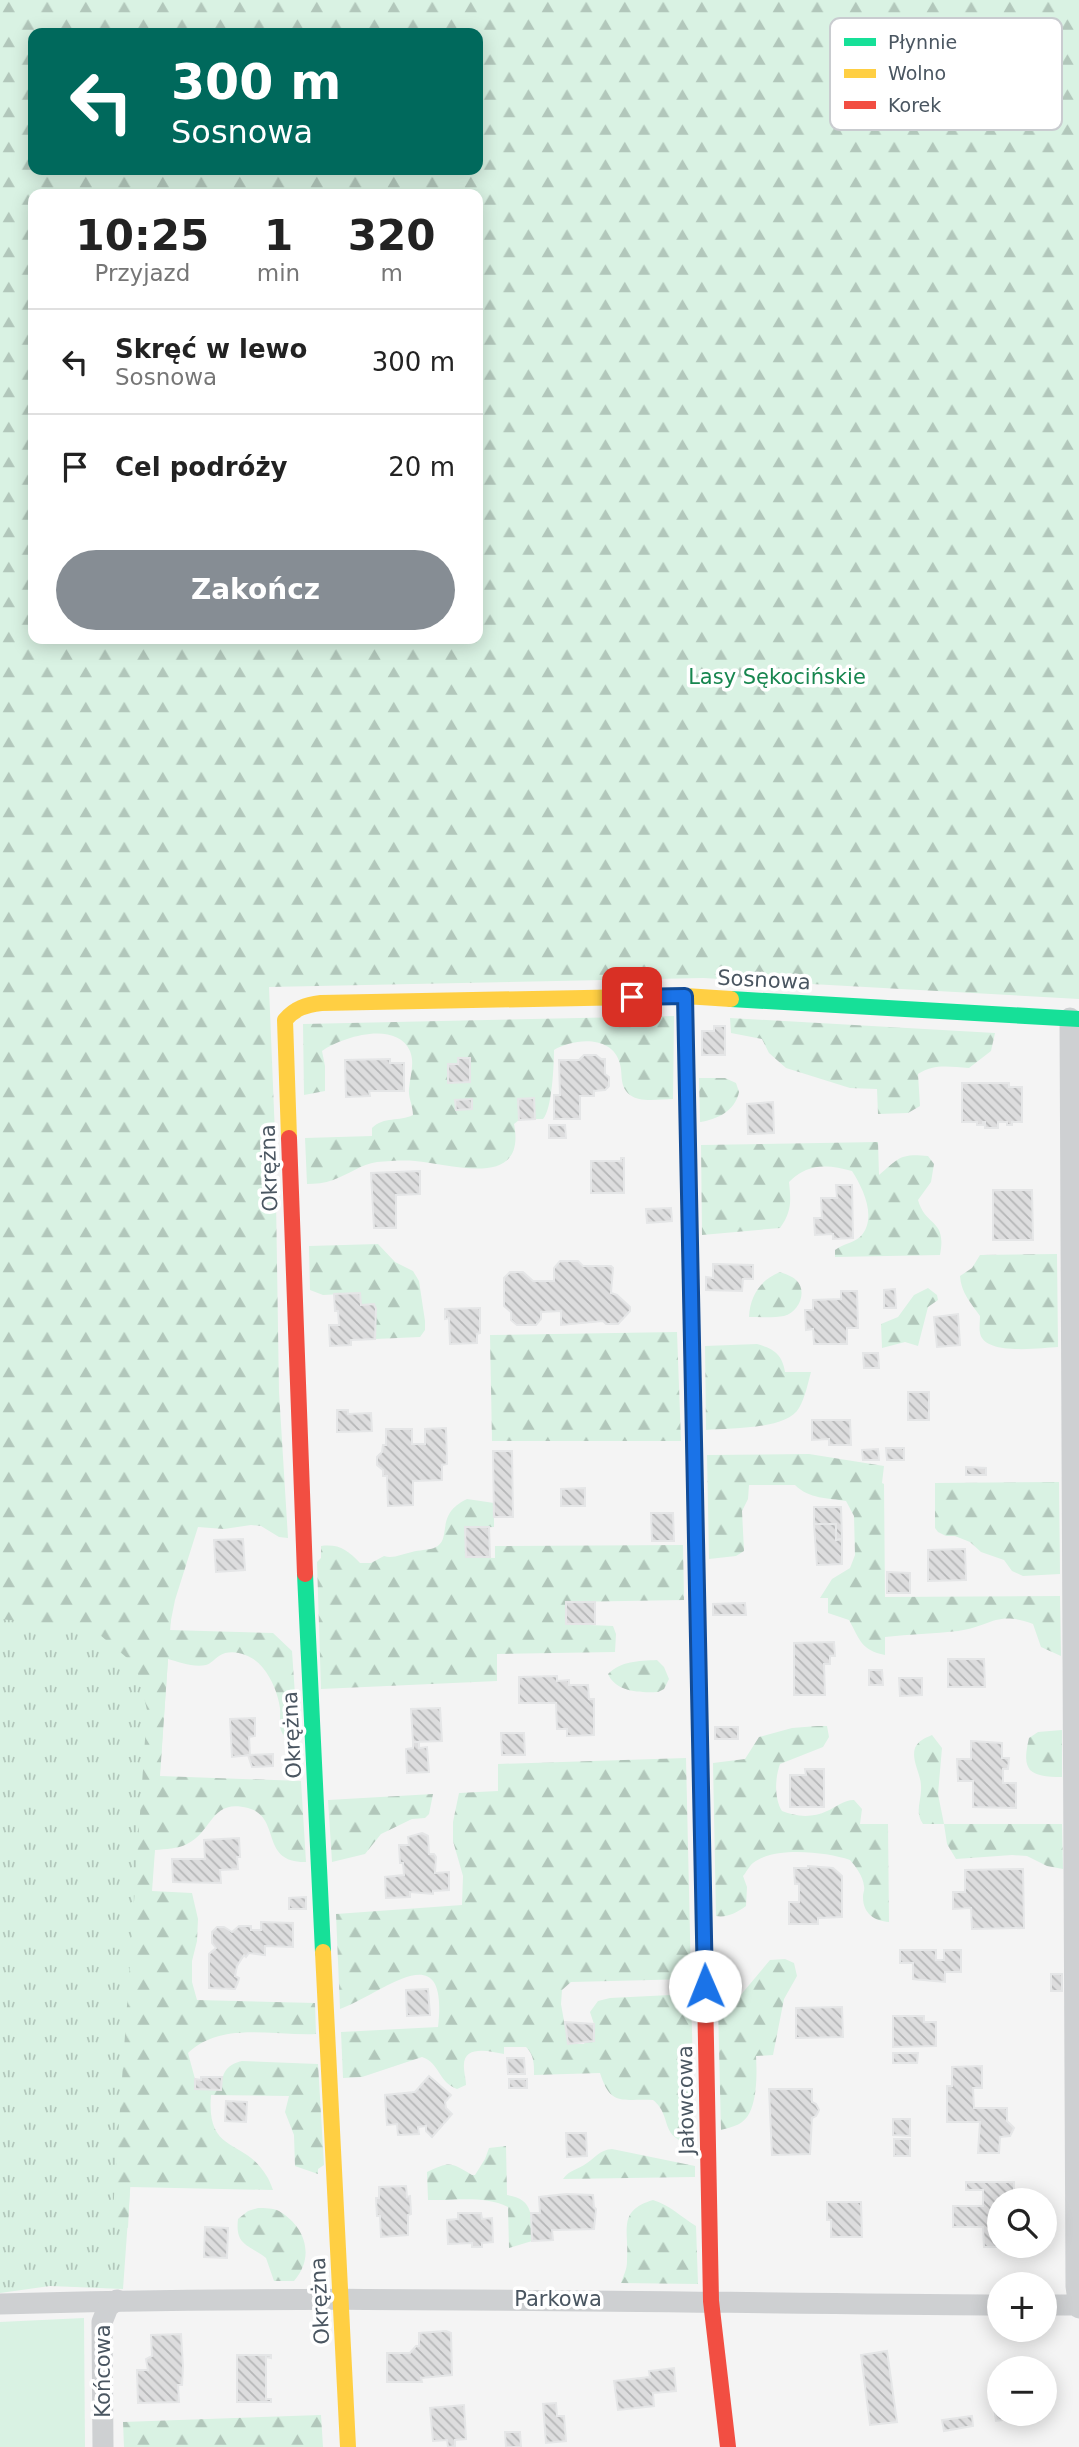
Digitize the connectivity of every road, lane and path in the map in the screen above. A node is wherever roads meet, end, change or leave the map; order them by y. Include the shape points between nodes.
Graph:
1 (685, 996) junction
2 (1074, 1019) edge
3 (285, 1020) joint
4 (341, 2298) junction
5 (117, 2300) junction
6 (711, 2301) junction
7 (0, 2304) edge
8 (987, 2305) edge
9 (1057, 2305) edge
10 (1079, 2306) edge
11 (103, 2447) edge
12 (348, 2447) edge
13 (728, 2447) edge

1 - 2 street, Sosnowa
1 - 3 street, Sosnowa via 321,1003 291,1011
1 - 6 street, Jałowcowa
2 - 10 street
3 - 4 street, Okrężna via 308,1640
4 - 5 street, Parkowa
4 - 6 street, Parkowa
4 - 12 street, Okrężna
5 - 7 street, Parkowa
5 - 11 street, Końcowa via 102,2322
6 - 8 street, Parkowa
6 - 13 street, Jałowcowa
9 - 10 street

